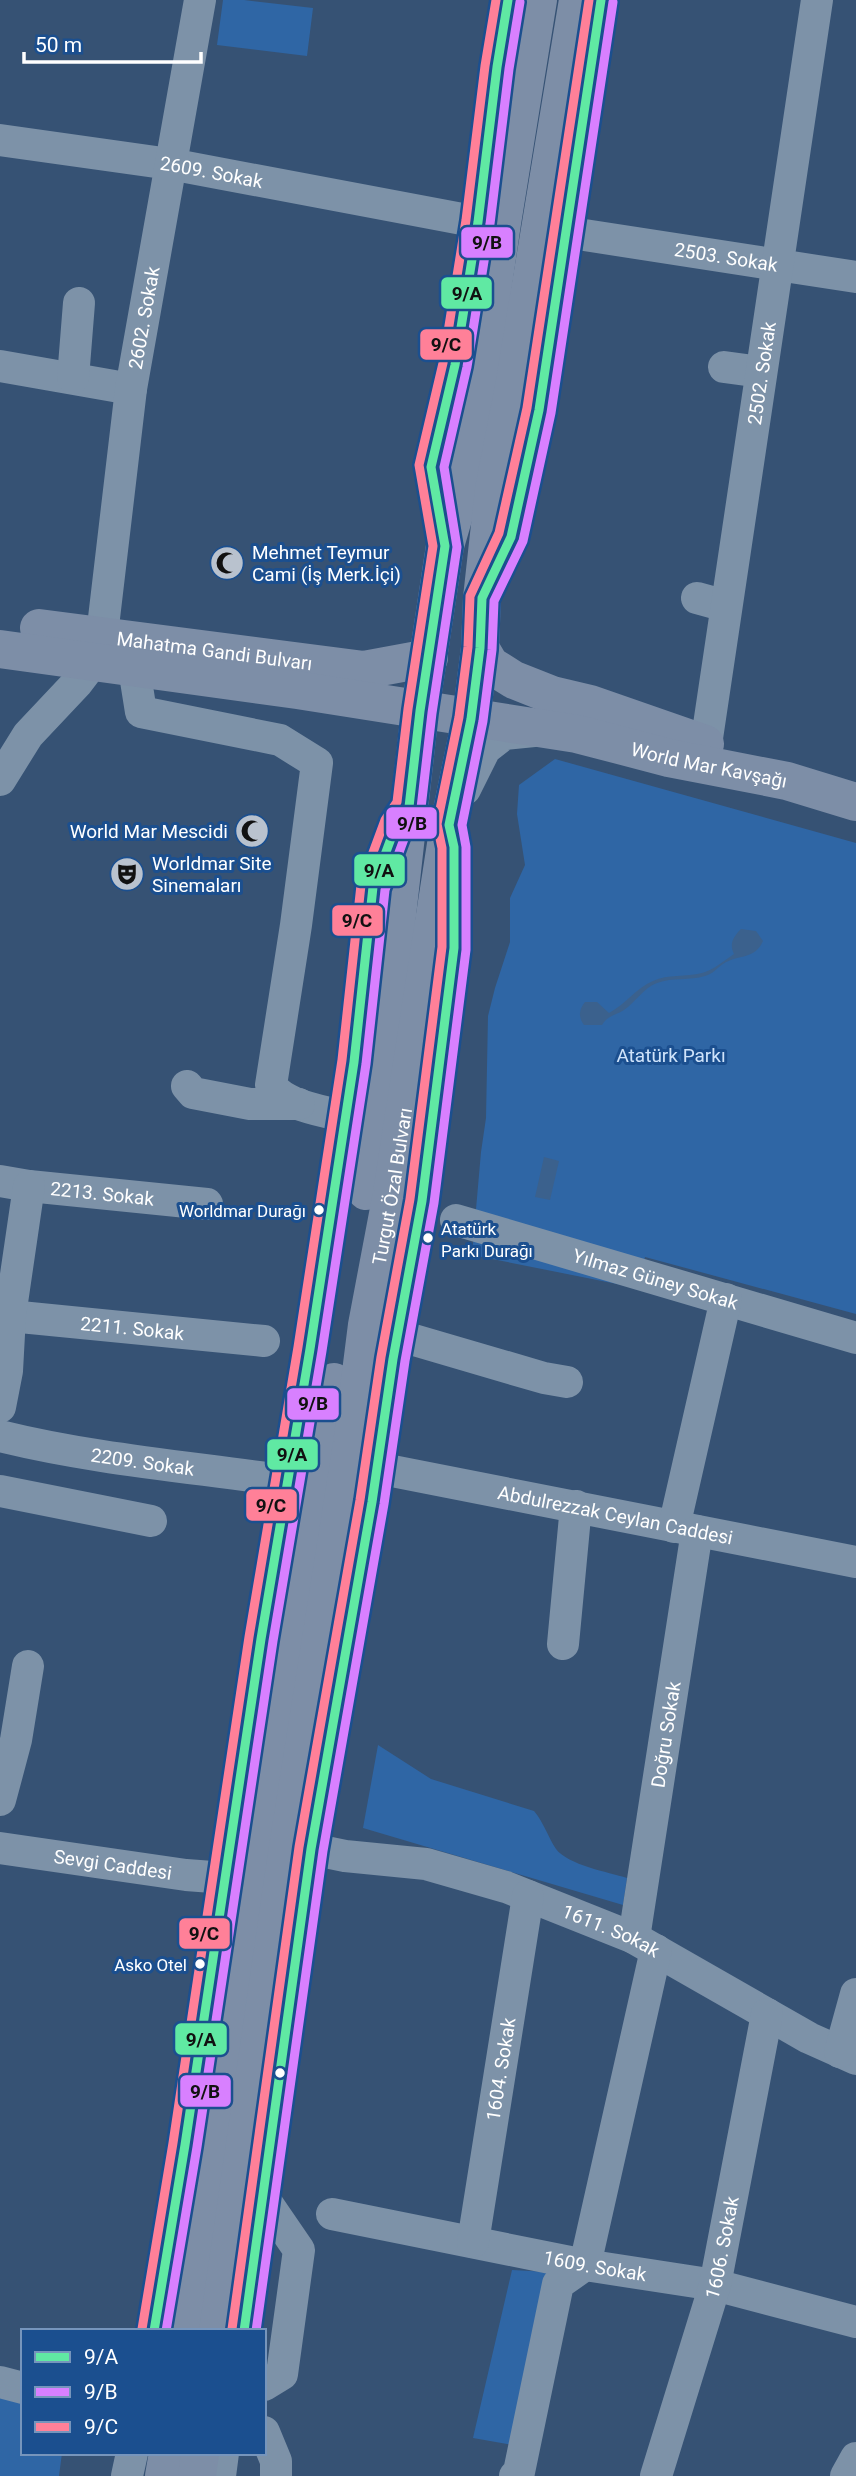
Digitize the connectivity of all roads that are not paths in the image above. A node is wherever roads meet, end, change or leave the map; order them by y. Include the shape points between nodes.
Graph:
1 (200, 0) edge
2 (508, 0) edge
3 (538, 0) edge
4 (578, 0) edge
5 (601, 0) edge
6 (817, 0) edge
7 (0, 140) edge
8 (170, 164) junction
9 (536, 228) junction
10 (777, 265) junction
11 (856, 277) edge
12 (79, 303) dead end
13 (0, 366) edge
14 (724, 367) dead end
15 (761, 372) junction
16 (73, 379) junction
17 (131, 389) junction
18 (0, 624) edge
19 (480, 648) junction
20 (0, 649) edge
21 (97, 649) junction
22 (429, 658) junction
23 (134, 668) junction
24 (360, 701) junction
25 (420, 711) junction
26 (471, 719) junction
27 (540, 730) junction
28 (706, 744) junction
29 (415, 761) junction
30 (0, 780) edge
31 (787, 781) junction
32 (854, 795) edge
33 (409, 807) junction
34 (449, 825) junction
35 (187, 1086) dead end
36 (300, 1104) junction
37 (345, 1117) junction
38 (15, 1184) edge
39 (207, 1204) dead end
40 (456, 1220) dead end
41 (726, 1298) junction
42 (5, 1317) edge
43 (397, 1335) junction
44 (856, 1338) edge
45 (264, 1341) dead end
46 (567, 1382) dead end
47 (0, 1407) edge
48 (0, 1436) edge
49 (377, 1468) junction
50 (287, 1481) junction
51 (0, 1491) edge
52 (576, 1506) junction
53 (151, 1521) dead end
54 (685, 1529) junction
55 (856, 1562) edge
56 (563, 1644) dead end
57 (29, 1666) dead end
58 (9, 1747) edge
59 (0, 1800) edge
60 (0, 1848) edge
61 (312, 1849) junction
62 (226, 1878) junction
63 (528, 1896) junction
64 (645, 1944) junction
65 (856, 1994) edge
66 (767, 2014) junction
67 (848, 2055) edge
68 (262, 2196) junction
69 (332, 2214) dead end
70 (473, 2242) junction
71 (585, 2265) junction
72 (715, 2285) junction
73 (856, 2322) edge
74 (153, 2329) edge
75 (187, 2329) edge
76 (218, 2329) edge
77 (244, 2329) edge
78 (0, 2382) edge
79 (266, 2384) edge
80 (21, 2387) edge
81 (266, 2437) edge
82 (132, 2455) edge
83 (168, 2455) edge
84 (200, 2455) edge
85 (223, 2455) edge
86 (856, 2458) edge
87 (127, 2476) edge
88 (164, 2476) edge
89 (197, 2476) edge
90 (220, 2476) edge
91 (275, 2476) edge
92 (515, 2476) edge
93 (656, 2476) edge
94 (846, 2476) edge

1 - 8 street, 2602. Sokak
2 - 9 street via 497,66
3 - 9 main road, Turgut Özal Bulvarı
4 - 9 main road, Turgut Özal Bulvarı
5 - 9 street
6 - 10 street, 2502. Sokak
7 - 8 street, 2609. Sokak
8 - 9 street, 2609. Sokak via 420,212
8 - 17 street, 2602. Sokak
9 - 10 street, 2503. Sokak
9 - 19 main road, Turgut Özal Bulvarı via 514,387 494,489
9 - 22 main road, Turgut Özal Bulvarı via 445,546
10 - 11 street, 2503. Sokak
10 - 15 street, 2502. Sokak
12 - 16 street
13 - 16 street
14 - 15 street
15 - 28 street, 2502. Sokak via 711,602
16 - 17 street
17 - 21 street, 2602. Sokak
18 - 21 main road, Mahatma Gandi Bulvarı
19 - 26 main road, Turgut Özal Bulvarı
19 - 28 main road, World Mar Kavşağı via 490,665 514,680
20 - 21 main road, Mahatma Gandi Bulvarı
21 - 22 main road, Mahatma Gandi Bulvarı via 364,670
21 - 23 main road, Mahatma Gandi Bulvarı
21 - 30 street via 77,683 29,736
22 - 25 main road, Turgut Özal Bulvarı
23 - 24 main road, Mahatma Gandi Bulvarı
23 - 36 street via 141,712 280,740 317,763 271,1085 276,1093
24 - 25 main road, Mahatma Gandi Bulvarı
24 - 29 main road via 395,726
25 - 26 main road, World Mar Kavşağı
25 - 29 main road, Turgut Özal Bulvarı
26 - 27 main road, World Mar Kavşağı
26 - 34 main road, Turgut Özal Bulvarı
27 - 31 main road, World Mar Kavşağı via 577,734
27 - 34 street via 504,734 485,749
28 - 31 main road, World Mar Kavşağı
29 - 33 main road, Turgut Özal Bulvarı
31 - 32 main road
33 - 37 street via 396,825 373,887
33 - 75 main road, Turgut Özal Bulvarı via 363,1218 261,1829
34 - 43 street via 454,846 454,948 422,1201
34 - 76 main road, Turgut Özal Bulvarı via 367,1325
35 - 36 street via 193,1093 250,1104
36 - 37 street
37 - 50 street
38 - 39 street, 2213. Sokak
38 - 42 street
40 - 41 street, Yılmaz Güney Sokak
41 - 44 street, Yılmaz Güney Sokak
41 - 54 street, Doğru Sokak
42 - 45 street, 2211. Sokak
42 - 47 street via 7,1371
43 - 46 street
43 - 49 street
48 - 50 street, 2209. Sokak
49 - 52 street, Abdulrezzak Ceylan Caddesi
49 - 61 street
50 - 62 street
51 - 53 street
52 - 54 street, Abdulrezzak Ceylan Caddesi
52 - 56 street
54 - 55 street, Abdulrezzak Ceylan Caddesi
54 - 64 street, Doğru Sokak
57 - 58 street
58 - 59 street
60 - 62 street, Sevgi Caddesi
61 - 63 street, 1611. Sokak via 426,1864
61 - 68 street
62 - 74 street
63 - 64 street, 1611. Sokak
63 - 70 street, 1604. Sokak
64 - 66 street, 1611. Sokak
64 - 71 street, Doğru Sokak
65 - 67 street
66 - 67 street, 1611. Sokak
66 - 72 street, 1606. Sokak
68 - 77 street
68 - 79 street via 299,2250 282,2374
69 - 70 street, 1609. Sokak
70 - 71 street, 1609. Sokak
71 - 72 street, 1609. Sokak
71 - 92 street via 558,2284
72 - 73 street, 1609. Sokak
72 - 93 street, 1606. Sokak
78 - 80 street
81 - 91 street via 276,2461
82 - 87 street
83 - 88 main road
84 - 89 main road
85 - 90 street
86 - 94 street

